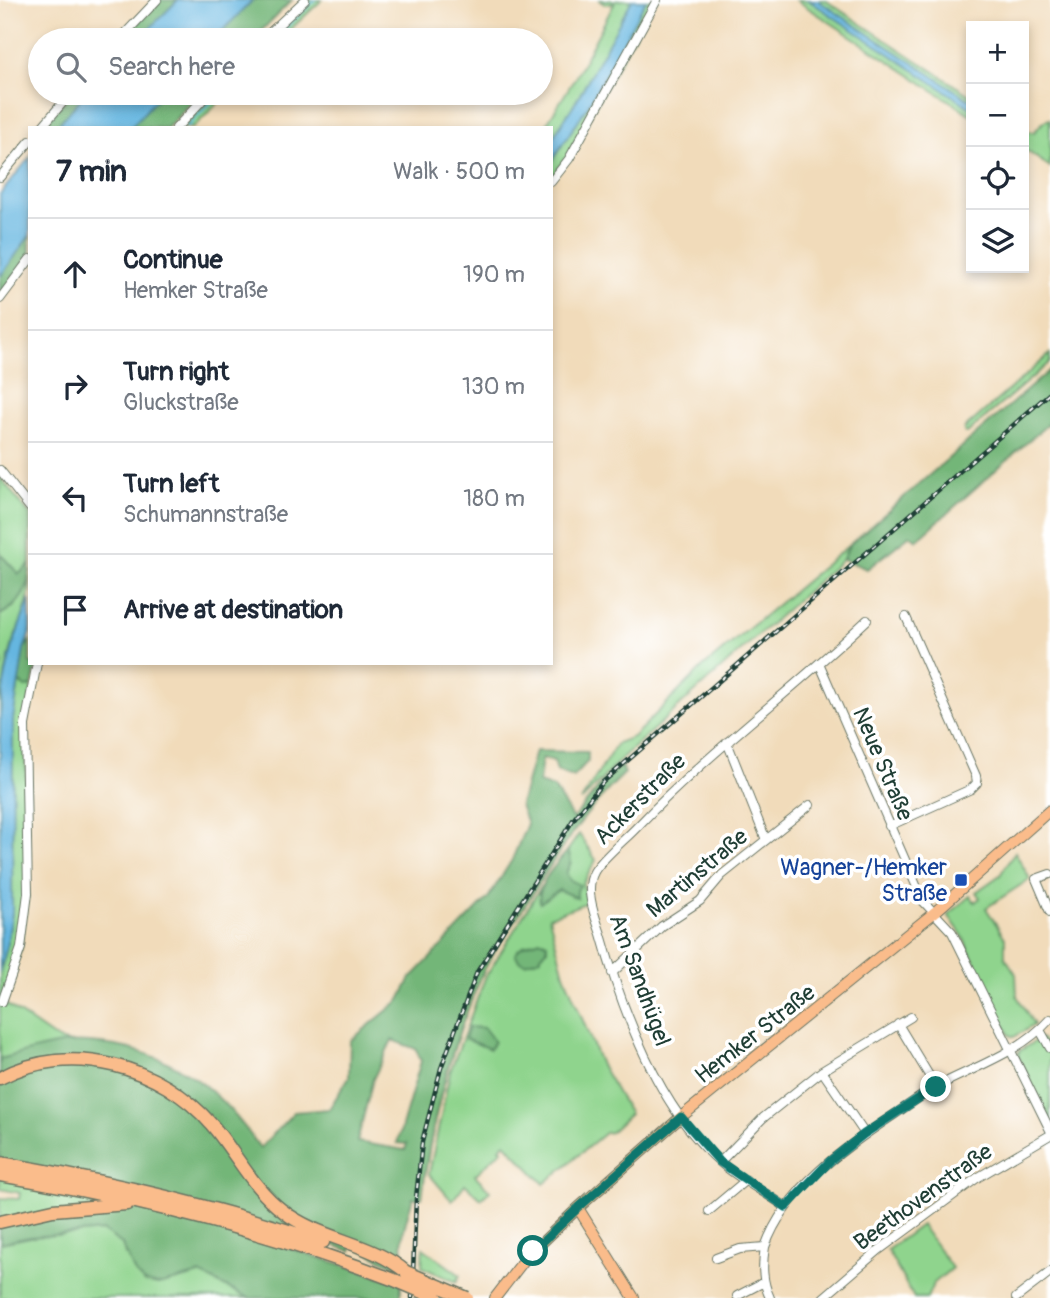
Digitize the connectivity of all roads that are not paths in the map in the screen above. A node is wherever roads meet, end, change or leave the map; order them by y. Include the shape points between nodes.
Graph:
1 (157, 0) edge
2 (305, 0) edge
3 (657, 0) edge
4 (130, 28) edge
5 (275, 28) edge
6 (61, 105) edge
7 (198, 105) edge
8 (43, 126) edge
9 (178, 126) edge
10 (28, 143) edge
11 (0, 177) edge
12 (553, 179) edge
13 (28, 262) edge
14 (0, 299) edge
15 (0, 470) edge
16 (28, 505) edge
17 (906, 617) dead end
18 (867, 620) dead end
19 (37, 665) edge
20 (820, 665) junction
21 (727, 742) junction
22 (810, 805) dead end
23 (1050, 810) edge
24 (889, 826) junction
25 (766, 840) junction
26 (1050, 874) edge
27 (589, 889) joint
28 (935, 912) junction
29 (1050, 912) edge
30 (612, 973) junction
31 (2, 1002) dead end
32 (911, 1017) dead end
33 (1050, 1019) edge
34 (898, 1024) junction
35 (1040, 1030) junction
36 (1050, 1048) edge
37 (1009, 1051) junction
38 (822, 1071) junction
39 (0, 1079) edge
40 (936, 1087) junction
41 (681, 1117) junction
42 (1050, 1132) edge
43 (864, 1134) junction
44 (720, 1162) junction
45 (0, 1163) edge
46 (0, 1175) edge
47 (746, 1180) junction
48 (145, 1203) junction
49 (786, 1207) junction
50 (578, 1208) junction
51 (709, 1211) dead end
52 (0, 1222) edge
53 (765, 1247) junction
54 (716, 1258) dead end
55 (389, 1261) junction
56 (1050, 1272) edge
57 (401, 1276) junction
58 (764, 1282) junction
59 (737, 1296) edge
60 (437, 1298) edge
61 (467, 1298) edge
62 (495, 1298) edge
63 (634, 1298) edge
64 (770, 1298) edge
65 (824, 1298) edge
66 (1016, 1298) edge

1 - 4 street
2 - 5 street
3 - 12 street via 569,159
6 - 8 street
7 - 9 street
10 - 11 street
13 - 14 street
15 - 16 street
17 - 24 street via 977,783
18 - 20 street, Ackerstraße
19 - 31 street via 25,725 28,893 21,948
20 - 21 street, Ackerstraße
20 - 24 street, Neue Straße
21 - 25 street
21 - 27 street, Ackerstraße via 594,872
22 - 25 street, Martinstraße
23 - 28 main road, Hemker Straße
24 - 28 street, Neue Straße via 923,901
25 - 30 street, Martinstraße
26 - 29 street via 1036,879
27 - 30 street, Am Sandhügel
28 - 37 street, Neue Straße via 953,932
28 - 41 main road, Hemker Straße
30 - 41 street, Am Sandhügel via 643,1050
32 - 34 street
33 - 35 street
34 - 38 street
34 - 40 street
35 - 36 street
35 - 37 street
37 - 40 street
37 - 42 street, Neue Straße
38 - 43 street
38 - 44 street via 763,1118
39 - 55 highway via 30,1067 73,1060 113,1065 152,1078 198,1111 281,1210 308,1227
40 - 43 street
41 - 44 street, Am Sandhügel
41 - 50 main road, Hemker Straße
42 - 65 street, Beethovenstraße via 977,1178 879,1250
43 - 49 street via 830,1161
44 - 47 street, Am Sandhügel
45 - 55 highway via 223,1210
46 - 48 highway
47 - 49 street, Am Sandhügel
47 - 51 street
48 - 52 highway via 64,1208
48 - 57 highway
49 - 53 street
50 - 62 main road, Hemker Straße via 533,1251
50 - 63 main road
53 - 54 street via 740,1249
53 - 58 street
55 - 57 highway
56 - 66 street
57 - 60 highway, bridge
57 - 61 highway, bridge
58 - 59 street
58 - 64 street

